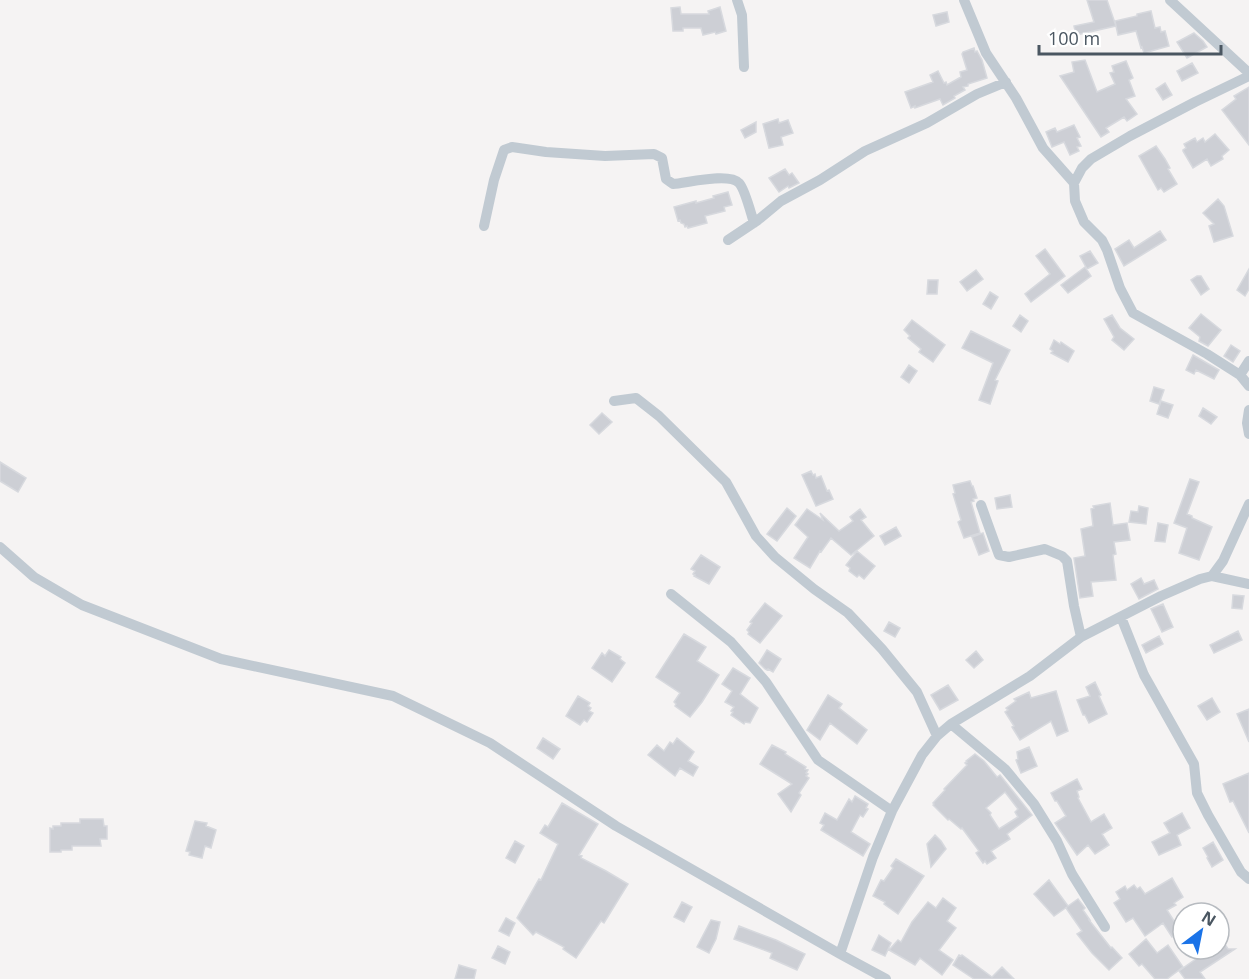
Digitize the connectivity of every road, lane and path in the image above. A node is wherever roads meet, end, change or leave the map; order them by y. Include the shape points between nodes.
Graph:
1 (737, 0) edge
2 (964, 0) edge
3 (1170, 0) edge
4 (744, 67) dead end
5 (1249, 75) edge
6 (1006, 82) junction
7 (1074, 183) junction
8 (754, 223) junction
9 (484, 226) dead end
10 (728, 240) dead end
11 (1249, 361) edge
12 (1240, 375) junction
13 (1249, 387) edge
14 (614, 401) dead end
15 (1249, 410) edge
16 (1249, 434) edge
17 (1249, 504) edge
18 (981, 506) dead end
19 (0, 547) edge
20 (1212, 576) junction
21 (1249, 584) edge
22 (671, 594) dead end
23 (1121, 617) junction
24 (1081, 637) junction
25 (951, 724) junction
26 (937, 736) junction
27 (892, 811) junction
28 (1249, 879) edge
29 (1105, 927) dead end
30 (840, 954) junction
31 (886, 979) edge

1 - 4 street via 742,15
2 - 6 street via 986,53
3 - 5 street
5 - 7 street via 1091,159
6 - 7 street via 1043,148
6 - 8 street via 865,151 781,201
7 - 12 street via 1075,201 1084,222 1102,240 1133,313
8 - 9 street via 739,183 732,178 673,184 666,178 662,159 654,154 605,156 512,147 504,150
8 - 10 street
11 - 12 street
12 - 13 street
14 - 26 street via 636,398 726,482 756,536 814,589 848,613 889,658 917,692
15 - 16 street
17 - 20 street
18 - 24 street via 999,555 1009,557 1045,549 1067,561
19 - 30 street via 34,577 82,605 221,660 393,696 500,750 616,826
20 - 21 street
20 - 23 street
22 - 27 street via 730,642 766,682 818,760
23 - 24 street
23 - 28 street via 1144,675 1194,764 1197,793 1241,872
24 - 25 street via 1030,676
25 - 26 street
25 - 29 street via 1005,769 1034,804
26 - 27 street via 922,755
27 - 30 street
30 - 31 street

